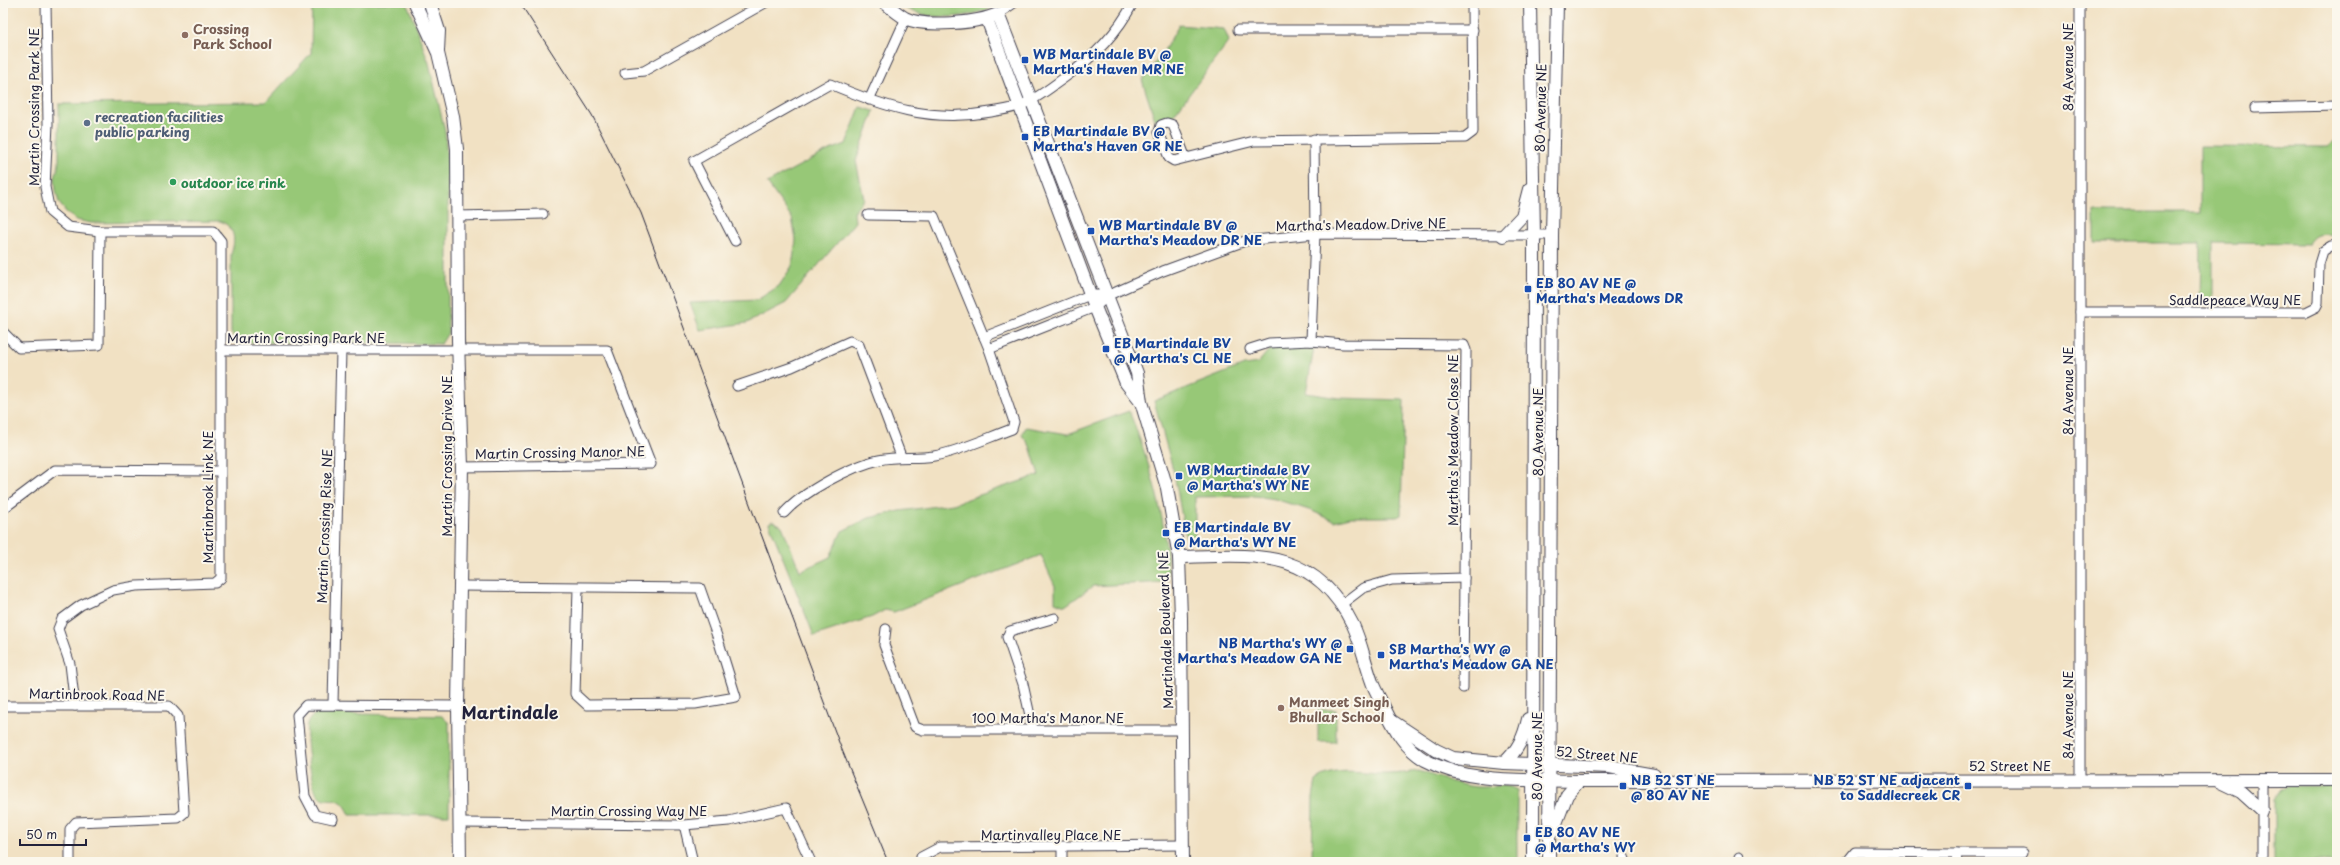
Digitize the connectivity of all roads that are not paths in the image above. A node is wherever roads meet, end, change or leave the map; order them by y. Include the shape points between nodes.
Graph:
1 (46, 3) edge
2 (415, 3) edge
3 (430, 3) edge
4 (764, 3) edge
5 (885, 3) edge
6 (1014, 3) edge
7 (1133, 3) edge
8 (1472, 3) edge
9 (1530, 3) edge
10 (1557, 3) edge
11 (2080, 3) edge
12 (992, 17) junction
13 (906, 18) junction
14 (1238, 30) dead end
15 (1473, 30) junction
16 (438, 53) junction
17 (625, 73) dead end
18 (869, 100) junction
19 (1032, 100) junction
20 (1019, 106) junction
21 (2337, 106) edge
22 (2255, 108) dead end
23 (1314, 139) junction
24 (1185, 156) dead end
25 (1534, 161) junction
26 (543, 214) dead end
27 (868, 214) dead end
28 (457, 216) junction
29 (100, 231) junction
30 (1315, 234) junction
31 (1534, 235) junction
32 (1552, 235) junction
33 (1503, 236) junction
34 (735, 241) dead end
35 (2337, 245) edge
36 (1090, 295) junction
37 (1108, 295) junction
38 (1095, 307) junction
39 (2080, 312) junction
40 (3, 332) edge
41 (984, 337) junction
42 (1312, 341) junction
43 (988, 349) junction
44 (1250, 349) dead end
45 (221, 350) junction
46 (341, 350) junction
47 (458, 350) junction
48 (738, 386) dead end
49 (1141, 402) junction
50 (902, 456) junction
51 (462, 468) junction
52 (220, 471) junction
53 (3, 510) edge
54 (784, 513) dead end
55 (1179, 557) junction
56 (1464, 578) junction
57 (461, 586) junction
58 (578, 588) junction
59 (1342, 604) junction
60 (1055, 618) dead end
61 (886, 629) dead end
62 (1463, 688) dead end
63 (1533, 698) junction
64 (333, 704) junction
65 (3, 706) edge
66 (76, 706) junction
67 (458, 706) junction
68 (1390, 720) junction
69 (1034, 729) junction
70 (1182, 730) junction
71 (1504, 763) junction
72 (1532, 764) junction
73 (1550, 764) junction
74 (2080, 779) junction
75 (2215, 779) junction
76 (1532, 780) junction
77 (1549, 780) junction
78 (1683, 780) junction
79 (2262, 780) junction
80 (2337, 780) edge
81 (1579, 781) junction
82 (2262, 811) junction
83 (333, 819) dead end
84 (460, 823) junction
85 (684, 825) junction
86 (1549, 844) junction
87 (1183, 845) junction
88 (1062, 847) junction
89 (2022, 853) dead end
90 (921, 857) dead end
91 (1956, 858) edge
92 (70, 862) edge
93 (460, 862) edge
94 (693, 862) edge
95 (811, 862) edge
96 (1062, 862) edge
97 (1183, 862) edge
98 (1533, 862) edge
99 (1549, 862) edge
100 (1847, 862) edge
101 (2262, 862) edge

1 - 29 street, Martin Crossing Park NE via 48,124 45,187 50,212 68,227
2 - 16 street, Martin Crossing Drive NE
3 - 16 street, Martin Crossing Drive NE via 439,31
4 - 17 street via 644,71
5 - 13 street
6 - 12 street
7 - 19 street via 1124,22 1103,46 1081,66
8 - 15 street
9 - 25 street, 80 Avenue NE
10 - 32 street, 80 Avenue NE
11 - 39 street, 84 Avenue NE
12 - 13 street via 942,24
12 - 19 street, Martindale Boulevard NE
12 - 20 street, Martindale Boulevard NE
13 - 18 street
14 - 15 street
15 - 23 street via 1473,132 1470,136
16 - 28 street, Martin Crossing Drive NE via 453,116 457,148
18 - 20 street via 937,117 975,115
18 - 34 street via 830,84 694,161
19 - 20 street
19 - 37 street, Martindale Boulevard NE
20 - 36 street, Martindale Boulevard NE
21 - 22 street
23 - 24 street via 1254,141
23 - 30 street
25 - 31 street, 80 Avenue NE
25 - 33 street via 1522,216
26 - 28 street
27 - 41 street via 934,216
28 - 47 street, Martin Crossing Drive NE
29 - 40 street via 99,345 19,348
29 - 45 street, Martin Crossing Park NE via 213,231 221,241
30 - 33 street, Martha's Meadow Drive NE
30 - 37 street, Martha's Meadow Drive NE via 1245,241 1163,271
30 - 42 street
31 - 32 street, Martha's Meadow Drive NE
31 - 33 street, Martha's Meadow Drive NE
31 - 63 street, 80 Avenue NE
32 - 73 street, 80 Avenue NE
35 - 39 street, Saddlepeace Way NE via 2323,251 2319,264 2318,303 2306,312
36 - 37 street
36 - 38 street, Martindale Boulevard NE
36 - 41 street
37 - 38 street
37 - 49 street, Martindale Boulevard NE via 1137,373
38 - 43 street
38 - 49 street, Martindale Boulevard NE via 1126,383
39 - 74 street, 84 Avenue NE
41 - 43 street
42 - 44 street via 1269,343
42 - 56 street, Martha's Meadow Close NE via 1343,344 1464,345
43 - 50 street via 1014,422 1012,430 933,456
45 - 46 street, Martin Crossing Park NE
45 - 52 street, Martinbrook Link NE
46 - 47 street, Martin Crossing Park NE
46 - 64 street, Martin Crossing Rise NE
47 - 51 street, Martin Crossing Drive NE
47 - 51 street, Martin Crossing Manor NE via 607,350 651,464
48 - 50 street via 792,367 850,341 859,345
49 - 55 street, Martindale Boulevard NE via 1167,488
50 - 54 street via 856,467 796,500
51 - 57 street, Martin Crossing Drive NE
52 - 53 street via 55,470
52 - 66 street, Martinbrook Link NE via 221,578 215,583 136,586 113,590 81,605 62,619 58,630 70,664
55 - 59 street, 52 Street NE via 1271,557 1306,572 1326,586
55 - 70 street, Martindale Boulevard NE
56 - 59 street via 1392,580 1363,588
56 - 62 street, Martha's Meadow Close NE
57 - 58 street
57 - 67 street, Martin Crossing Drive NE
58 - 58 street via 700,588 736,697 695,704 587,705 575,694
59 - 68 street, 52 Street NE via 1354,626 1372,683
60 - 69 street via 1010,631 1007,637 1023,684
61 - 69 street, 100 Martha's Manor NE via 884,645 915,727 923,730
63 - 71 street via 1523,740 1515,754
63 - 72 street, 80 Avenue NE
64 - 67 street
64 - 83 street via 306,705 297,715 305,796 315,815
65 - 66 street, Martinbrook Road NE
66 - 92 street, Martinbrook Road NE via 169,706 178,716 184,813 178,818 76,822 70,829
67 - 84 street, Martin Crossing Drive NE
68 - 71 street, 52 Street NE via 1453,758
68 - 76 street, 52 Street NE via 1405,745 1425,760 1454,773
69 - 70 street, 100 Martha's Manor NE
70 - 87 street, Martindale Boulevard NE
71 - 72 street, 52 Street NE
72 - 73 street, 52 Street NE
72 - 76 street, 80 Avenue NE
73 - 77 street, 80 Avenue NE
73 - 78 street, 52 Street NE via 1608,767
74 - 75 street, 52 Street NE
74 - 78 street, 52 Street NE
75 - 79 street, 52 Street NE
75 - 82 street via 2241,792
76 - 77 street, 52 Street NE
76 - 98 street, 80 Avenue NE
77 - 81 street, 52 Street NE
77 - 86 street, 80 Avenue NE
78 - 81 street, 52 Street NE
79 - 80 street, 52 Street NE
79 - 82 street
81 - 86 street via 1566,795 1560,807
82 - 101 street
84 - 85 street, Martin Crossing Way NE
84 - 93 street, Martin Crossing Drive NE
85 - 94 street
85 - 95 street, Martin Crossing Way NE via 729,821 786,808
86 - 99 street, 80 Avenue NE
87 - 88 street, Martinvalley Place NE
87 - 97 street, Martindale Boulevard NE
88 - 90 street, Martinvalley Place NE via 940,847
88 - 96 street
89 - 91 street
91 - 100 street via 1855,852

